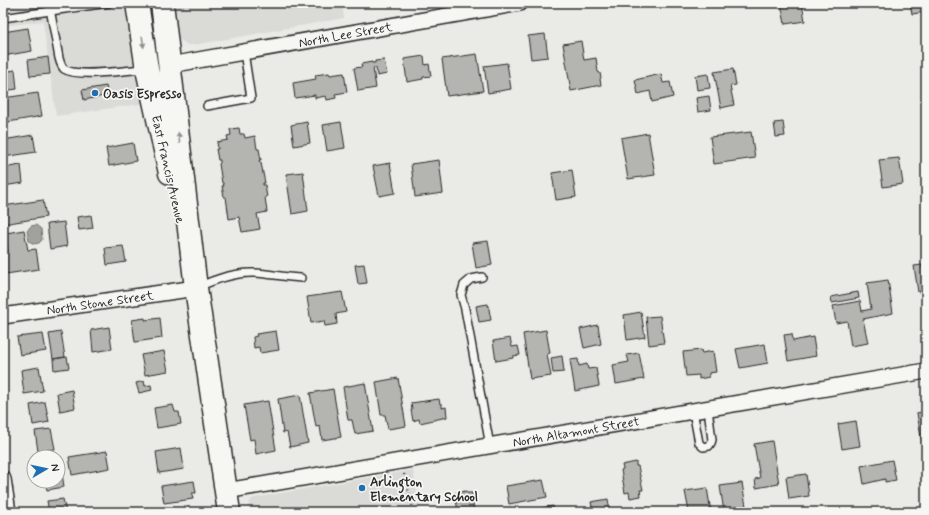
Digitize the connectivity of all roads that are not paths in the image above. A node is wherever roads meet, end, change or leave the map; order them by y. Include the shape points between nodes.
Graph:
1 (109, 3) edge
2 (137, 3) edge
3 (162, 3) edge
4 (512, 4) edge
5 (50, 7) edge
6 (3, 18) edge
7 (244, 52) junction
8 (159, 67) junction
9 (207, 106) dead end
10 (482, 277) dead end
11 (301, 278) dead end
12 (196, 288) junction
13 (3, 316) edge
14 (926, 371) edge
15 (708, 409) junction
16 (693, 411) junction
17 (490, 446) junction
18 (3, 479) edge
19 (226, 491) junction
20 (8, 512) edge
21 (229, 512) edge

1 - 5 lane
2 -> 8 main road, East Francis Avenue
3 - 8 main road, East Francis Avenue
4 - 7 street, North Lee Street
5 - 6 lane
5 - 8 lane via 59,58 64,68 69,71 96,73
7 - 8 street, North Lee Street
7 - 9 lane via 251,98
8 - 12 main road, East Francis Avenue
10 - 17 lane via 471,279 464,285 462,295
11 - 12 lane via 254,273 232,275
12 - 13 street, North Stone Street
12 - 19 main road, East Francis Avenue
14 - 15 street, North Altamont Street
15 - 16 street, North Altamont Street
15 - 16 lane via 712,440 709,446 703,447 699,443
16 - 17 street, North Altamont Street
17 - 19 street, North Altamont Street
18 - 20 street
19 - 21 main road, East Francis Avenue

